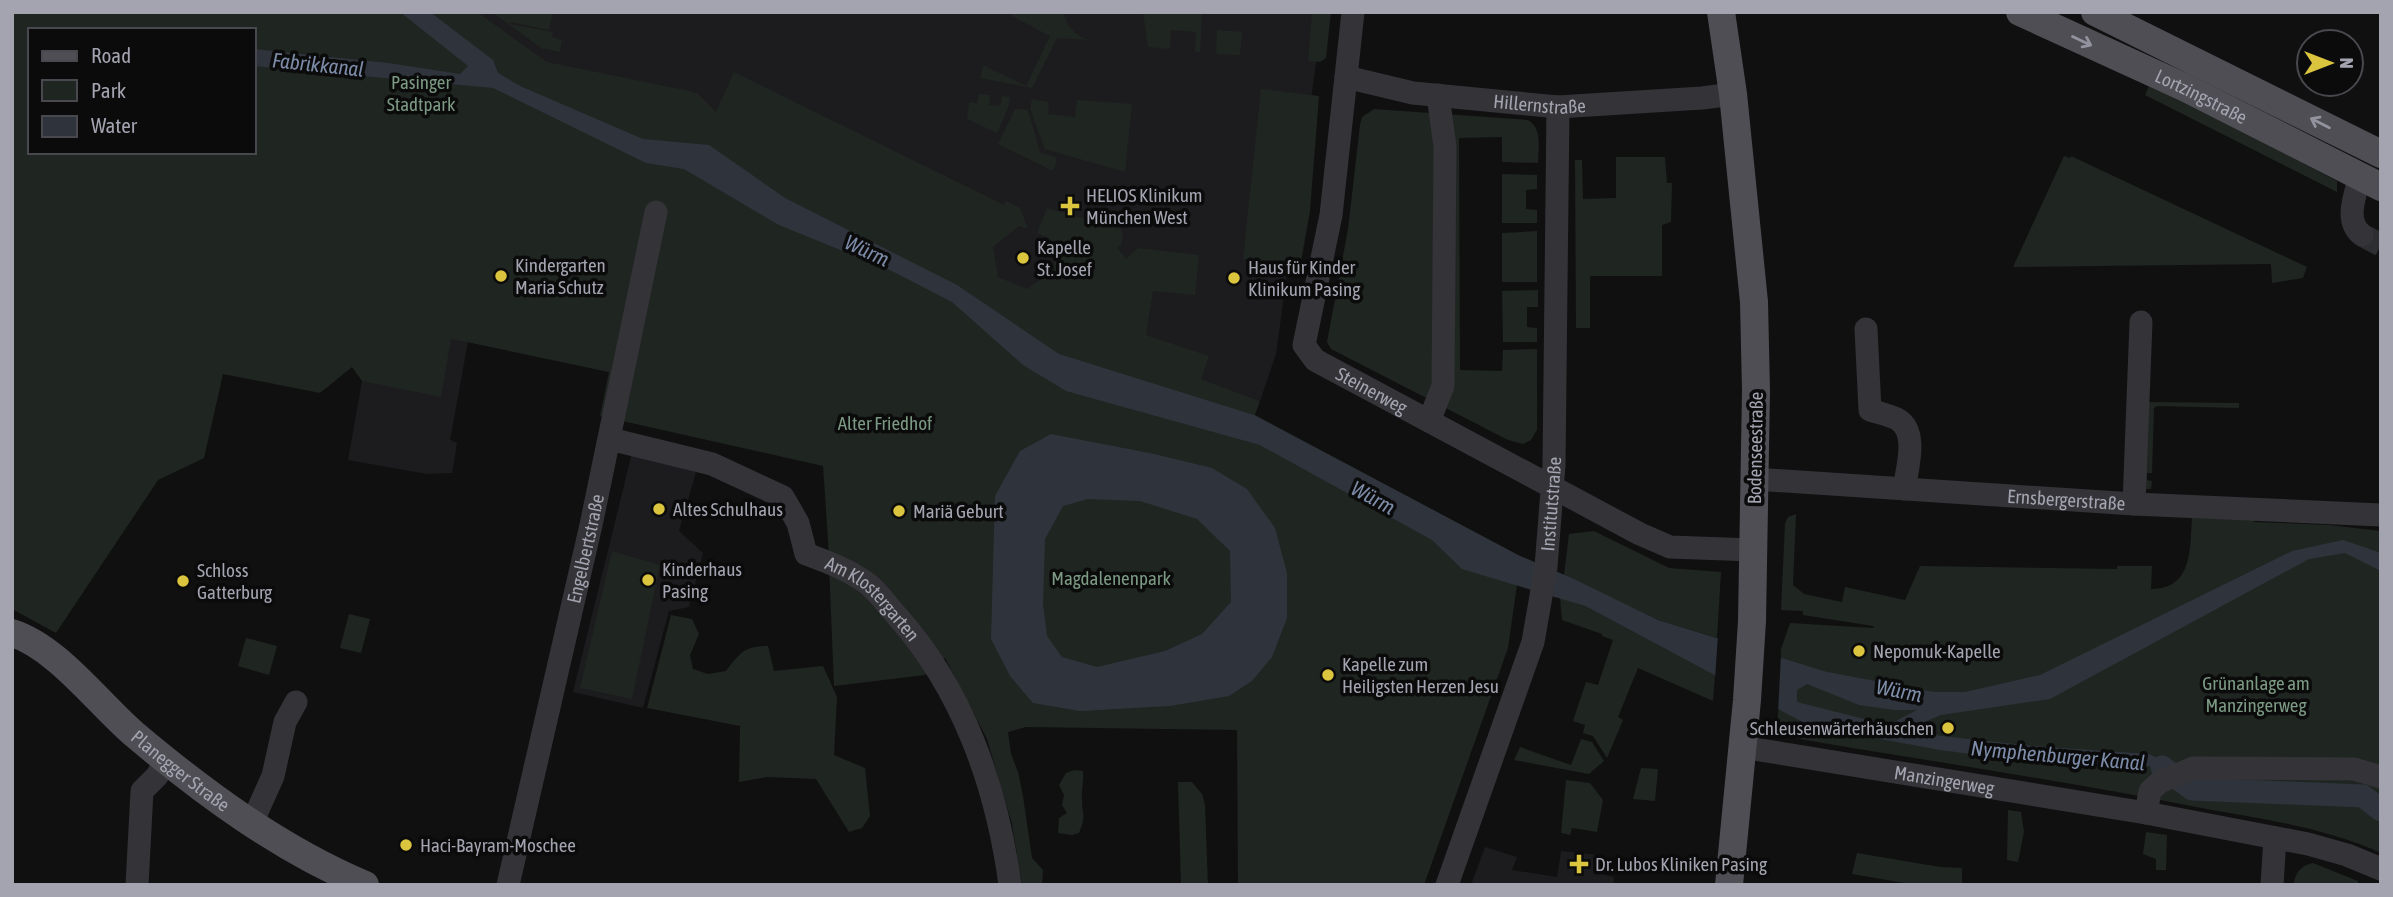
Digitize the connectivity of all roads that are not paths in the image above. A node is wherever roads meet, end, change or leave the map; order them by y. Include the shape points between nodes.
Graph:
1 (1353, 12) edge
2 (1721, 12) edge
3 (2020, 12) edge
4 (2095, 12) edge
5 (1346, 77) junction
6 (1733, 94) junction
7 (1438, 95) junction
8 (1558, 107) junction
9 (2381, 154) edge
10 (2370, 181) edge
11 (656, 212) dead end
12 (2362, 235) dead end
13 (2140, 321) dead end
14 (1866, 329) dead end
15 (1429, 421) junction
16 (610, 439) junction
17 (1754, 479) junction
18 (1552, 488) junction
19 (1905, 488) junction
20 (2134, 504) junction
21 (2381, 514) edge
22 (1753, 550) junction
23 (12, 633) edge
24 (296, 702) dead end
25 (1742, 747) junction
26 (166, 760) junction
27 (2381, 777) edge
28 (2147, 813) junction
29 (252, 823) junction
30 (2275, 838) junction
31 (2381, 869) edge
32 (1011, 884) edge
33 (137, 885) edge
34 (365, 885) edge
35 (508, 885) edge
36 (1447, 885) edge
37 (1729, 885) edge
38 (2272, 885) edge

1 - 5 street, Steinerweg
2 - 6 main road, Bodenseestraße
3 -> 10 main road, Lortzingstraße via 2186,88
9 -> 4 main road, Lortzingstraße
5 - 7 street, Hillernstraße
5 - 15 street, Steinerweg via 1331,215 1304,345 1315,360
6 - 8 street, Hillernstraße
6 - 17 main road, Bodenseestraße via 1754,302
7 - 8 street, Hillernstraße
7 - 15 street via 1445,147 1443,386
8 - 18 street, Institutstraße
10 - 12 street via 2352,206 2353,224
11 - 16 street, Engelbertstraße
13 - 20 street
14 - 19 street via 1870,410 1899,420 1909,433
15 - 18 street, Steinerweg
16 - 32 street, Am Klostergarten via 712,464 783,497 799,523 806,554 844,568 870,586 941,673 975,743
16 - 35 street, Engelbertstraße
17 - 19 street, Ernsbergerstraße
17 - 22 main road, Bodenseestraße
18 - 22 street, Steinerweg via 1670,547
18 - 36 street, Institutstraße via 1546,567 1533,642
19 - 20 street, Ernsbergerstraße
20 - 21 street, Ernsbergerstraße
22 - 25 main road, Bodenseestraße
23 - 26 main road, Planegger Straße via 55,659
24 - 29 street via 285,722 273,776
25 - 28 street, Manzingerweg
25 - 37 main road, Bodenseestraße
26 - 29 main road, Planegger Straße
26 - 33 street via 142,791
27 - 28 street via 2354,769 2193,768 2150,791
28 - 30 street, Manzingerweg
29 - 34 main road, Planegger Straße
30 - 31 street, Manzingerweg via 2347,855
30 - 38 street

